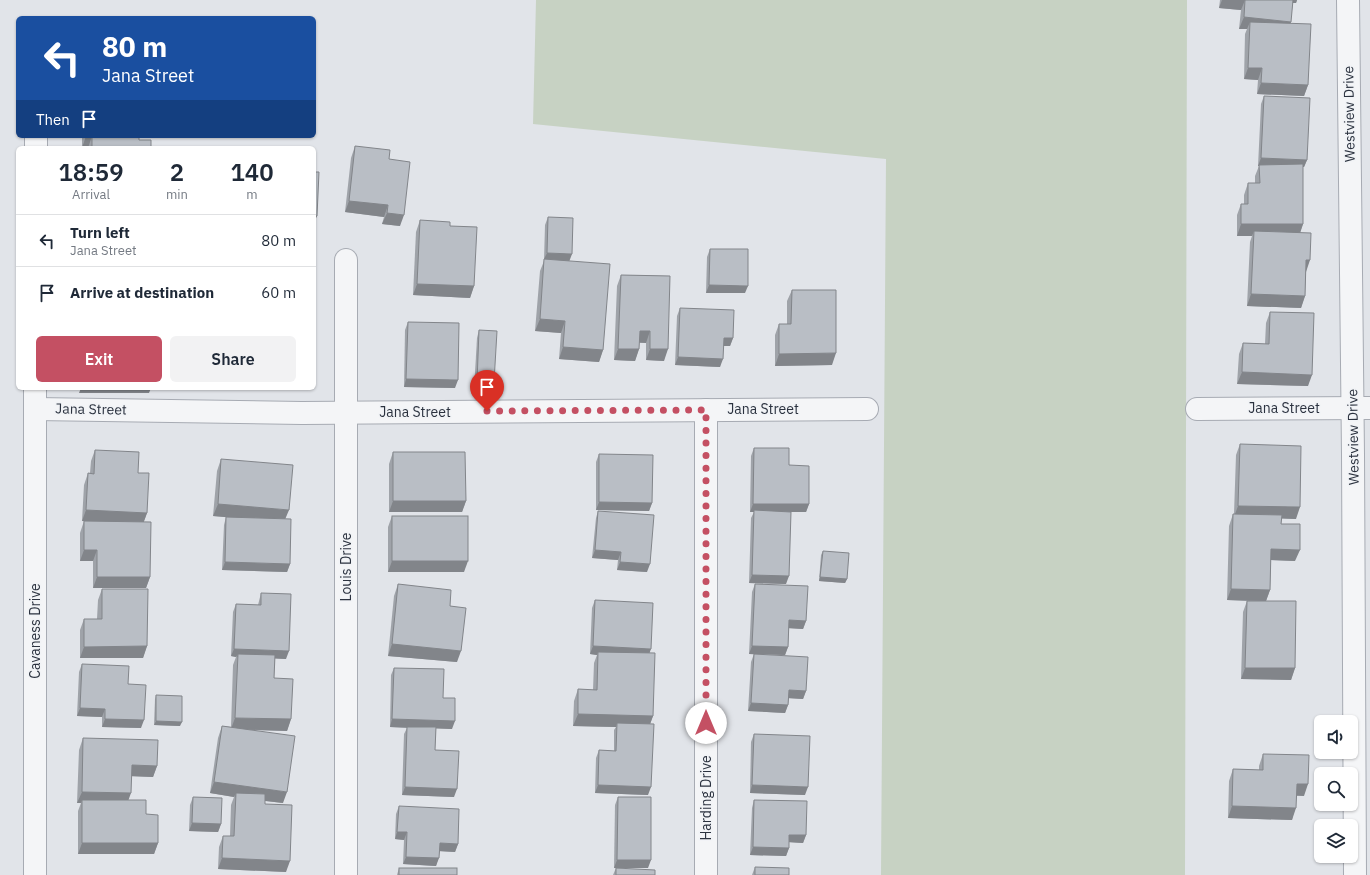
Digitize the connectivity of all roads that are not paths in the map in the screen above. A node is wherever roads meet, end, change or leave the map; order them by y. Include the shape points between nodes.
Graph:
1 (1348, 0) edge
2 (346, 260) dead end
3 (35, 398) edge
4 (1361, 408) edge
5 (866, 409) dead end
6 (1197, 409) dead end
7 (706, 410) junction
8 (346, 412) junction
9 (35, 875) edge
10 (346, 875) edge
11 (706, 875) edge
12 (1355, 875) edge

1 - 4 street, Westview Drive
2 - 8 street, Louis Drive
3 - 8 street, Jana Street
3 - 9 street, Cavaness Drive
4 - 6 street, Jana Street
4 - 12 street, Westview Drive
5 - 7 street, Jana Street
7 - 8 street, Jana Street
7 - 11 street, Harding Drive
8 - 10 street, Louis Drive

